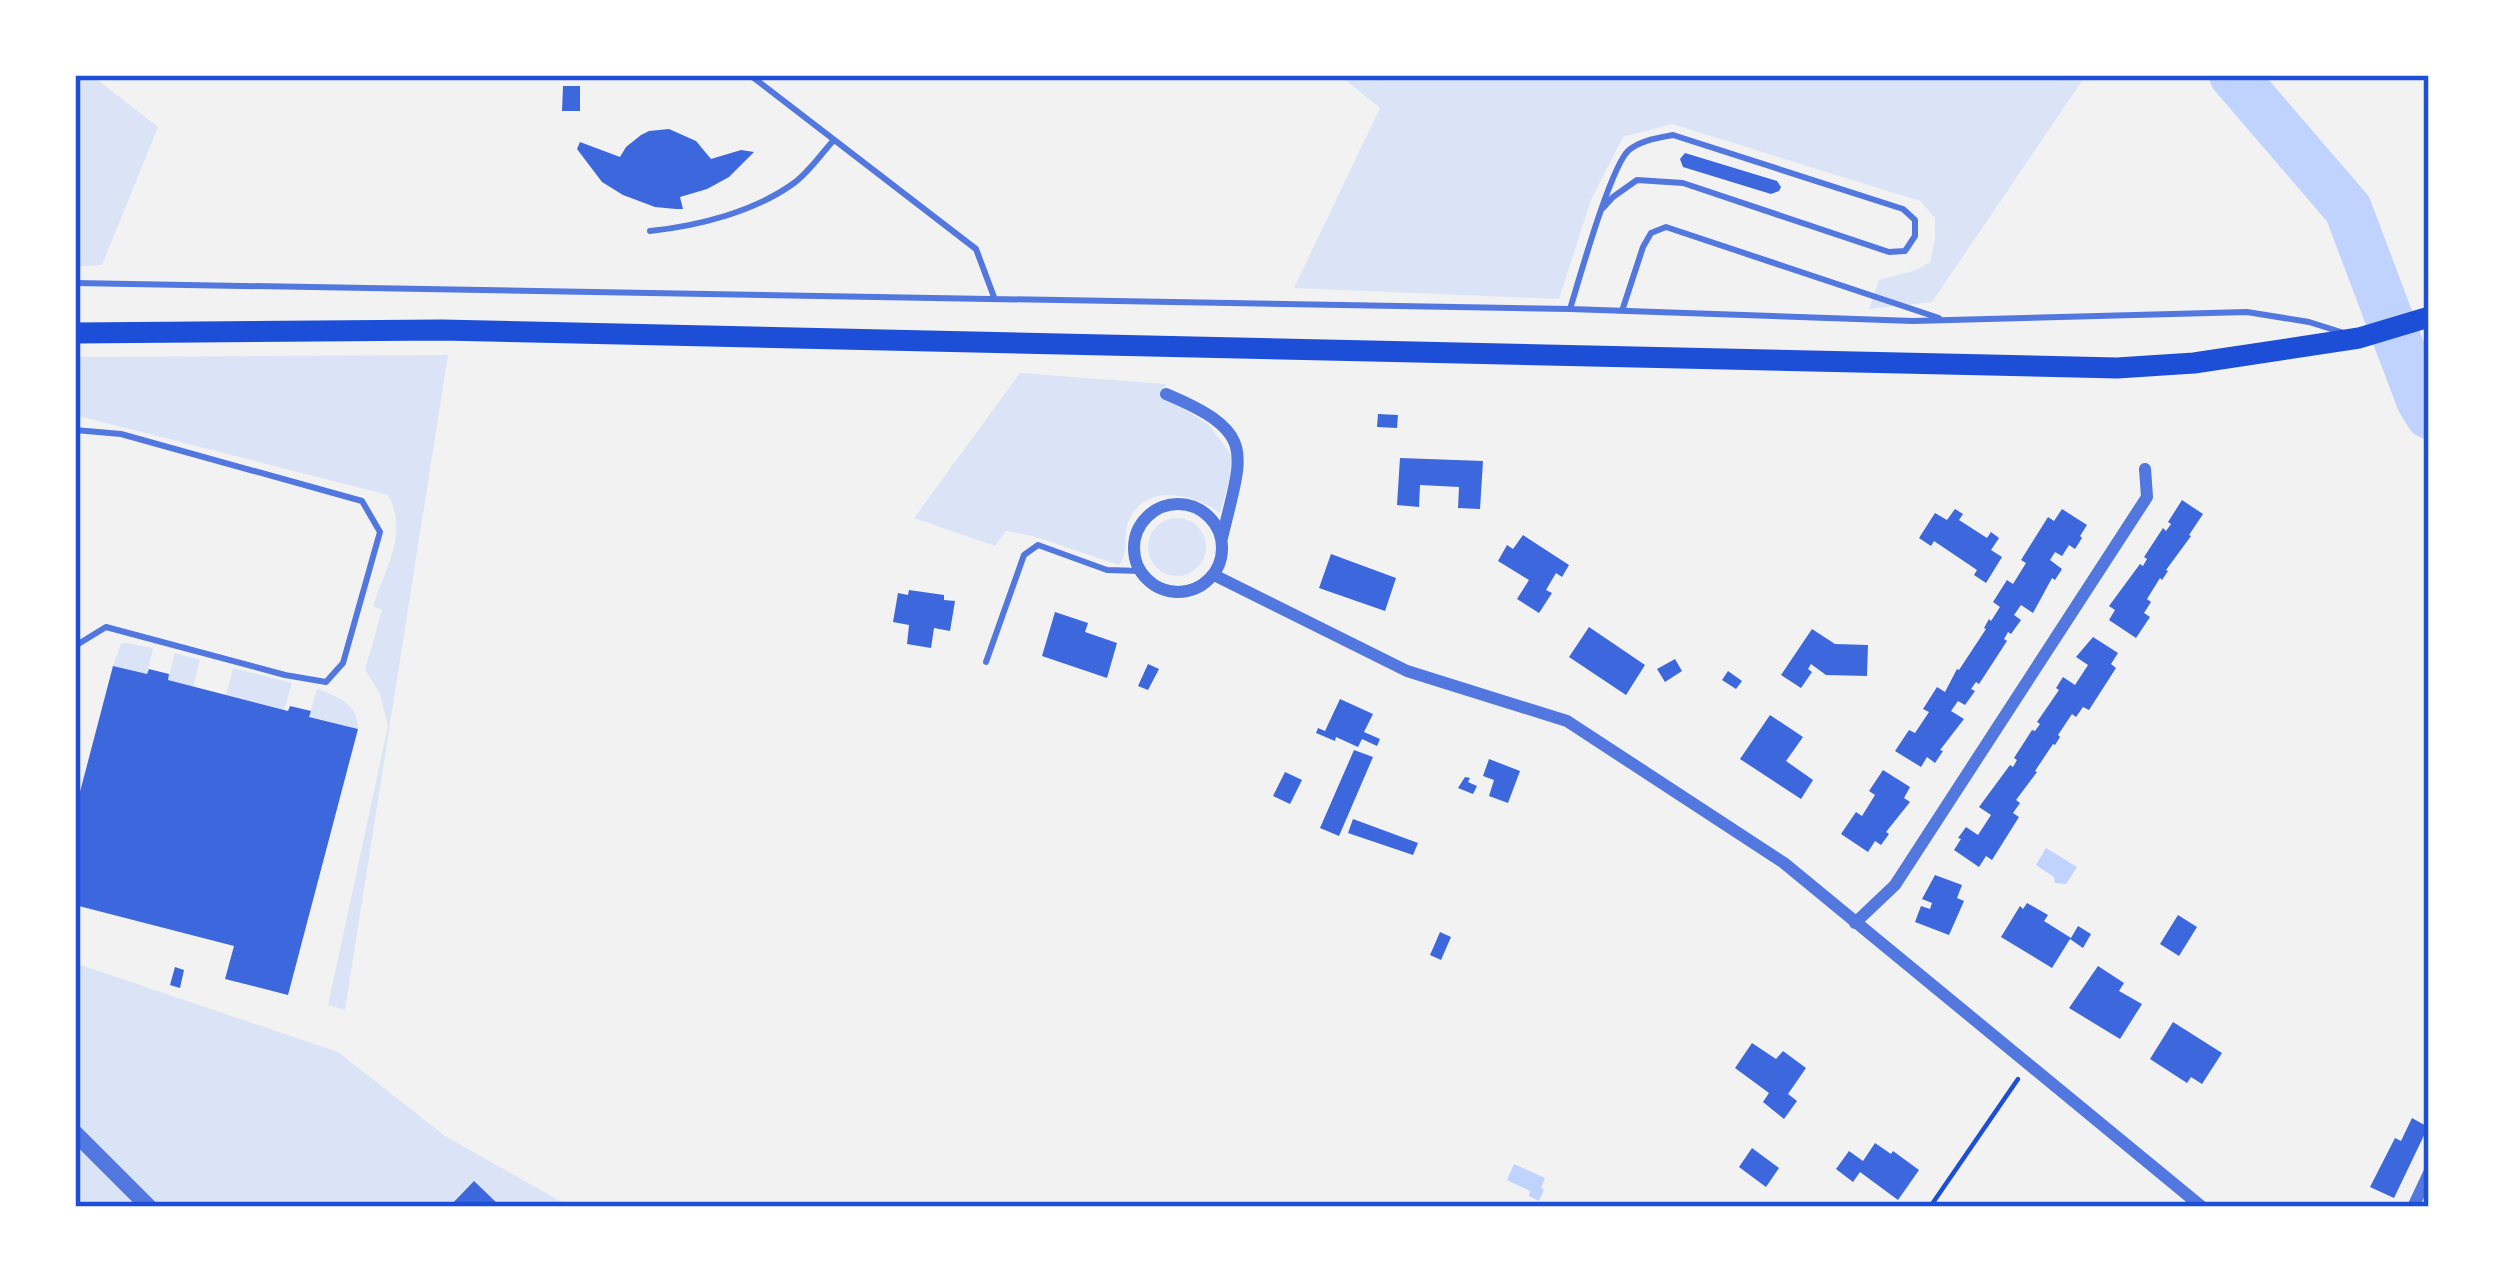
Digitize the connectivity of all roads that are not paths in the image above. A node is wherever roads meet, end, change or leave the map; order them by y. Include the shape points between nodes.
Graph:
1 (750, 75) edge
2 (833, 141) junction
3 (1604, 208) junction
4 (650, 231) dead end
5 (75, 283) edge
6 (994, 298) junction
7 (1570, 309) junction
8 (1622, 311) junction
9 (2429, 317) edge
10 (1946, 320) junction
11 (75, 333) edge
12 (2366, 336) junction
13 (1166, 394) dead end
14 (75, 430) edge
15 (2144, 469) dead end
16 (1222, 539) junction
17 (1140, 572) junction
18 (1214, 575) junction
19 (75, 646) edge
20 (986, 662) dead end
21 (1855, 923) junction
22 (75, 1132) edge
23 (2429, 1173) edge
24 (149, 1207) edge
25 (2202, 1207) edge
26 (2413, 1207) edge

1 - 2 lane
2 - 4 lane via 796,182 740,211
2 - 6 lane via 976,249
3 - 3 lane via 1637,180 1683,183 1888,251 1905,251 1915,236 1915,220 1903,209 1673,135 1627,151
3 - 7 lane
5 - 6 lane
6 - 7 lane
7 - 8 lane
8 - 10 lane
8 - 10 lane via 1643,247 1666,227
9 - 12 main road
10 - 12 lane via 2247,312
11 - 12 main road via 442,330 2117,368
13 - 16 street via 1234,436 1240,458
14 - 19 lane via 121,434 362,501 380,532 343,663 326,682 106,627
15 - 21 street via 2147,497 1895,885
16 - 17 street via 1206,512 1161,506 1138,527
16 - 18 street
17 - 18 street via 1176,592
17 - 20 lane via 1107,570 1038,544 1024,555
18 - 21 street via 1407,671 1567,722 1784,863
21 - 25 street
22 - 24 street
23 - 26 street

